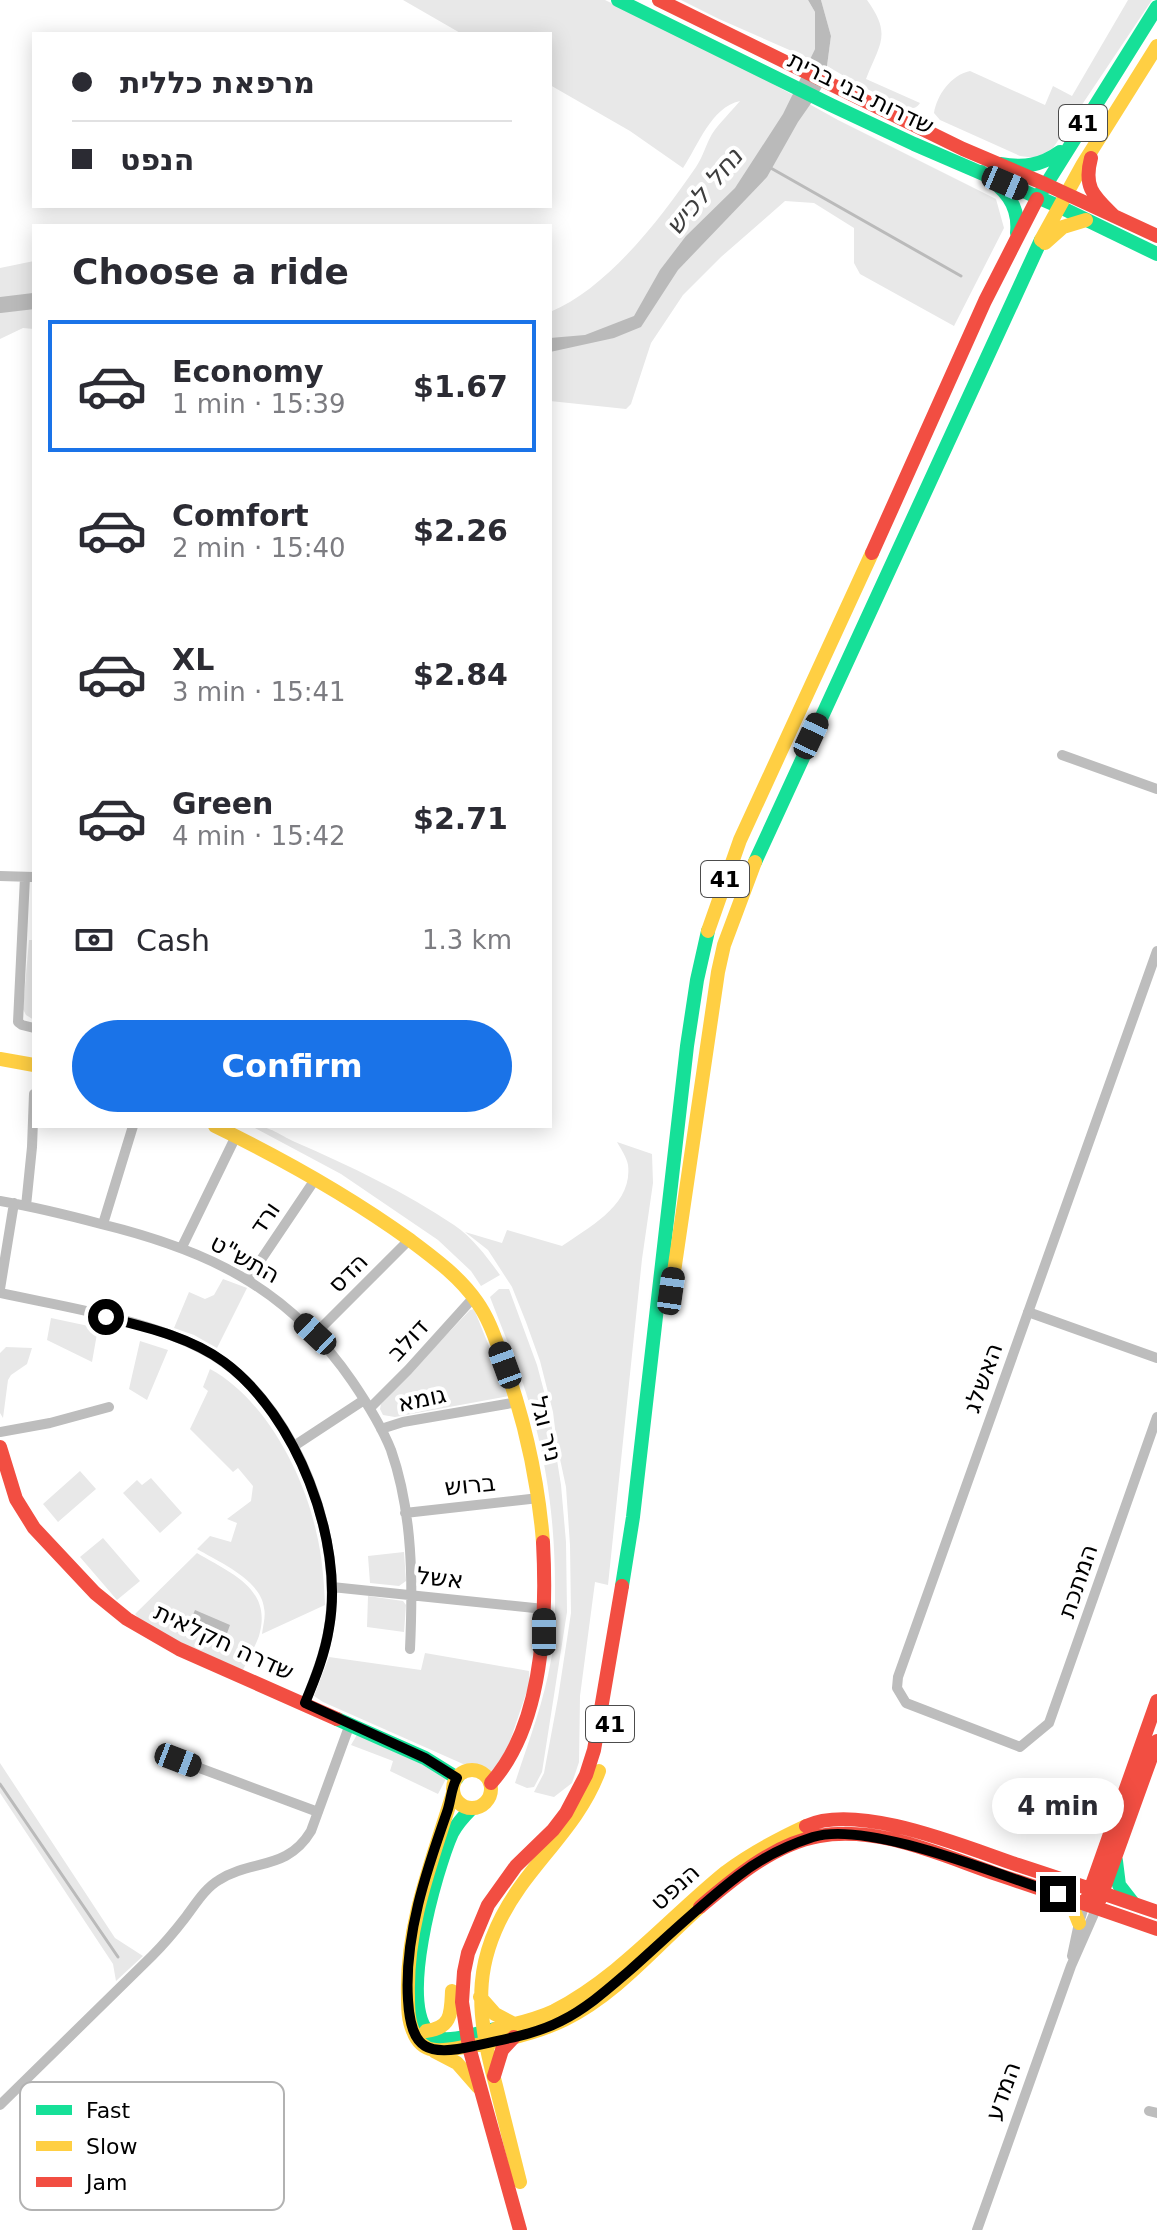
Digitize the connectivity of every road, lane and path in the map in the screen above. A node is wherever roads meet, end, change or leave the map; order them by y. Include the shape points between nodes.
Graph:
1 (618, 0) edge
2 (659, 0) edge
3 (1157, 7) edge
4 (1157, 46) edge
5 (1102, 131) junction
6 (1069, 145) junction
7 (1000, 164) junction
8 (981, 172) junction
9 (1041, 190) junction
10 (1062, 200) junction
11 (1114, 216) junction
12 (1086, 220) junction
13 (1157, 236) edge
14 (1015, 242) junction
15 (1157, 254) edge
16 (1031, 260) junction
17 (1062, 755) dead end
18 (1157, 789) edge
19 (0, 876) edge
20 (30, 877) edge
21 (1157, 951) edge
22 (32, 1028) edge
23 (0, 1059) edge
24 (32, 1065) edge
25 (33, 1128) edge
26 (132, 1128) edge
27 (219, 1128) edge
28 (236, 1136) junction
29 (316, 1178) junction
30 (0, 1201) edge
31 (14, 1203) junction
32 (26, 1206) junction
33 (103, 1224) junction
34 (409, 1240) junction
35 (182, 1247) junction
36 (248, 1279) junction
37 (0, 1291) edge
38 (474, 1297) junction
39 (1028, 1312) junction
40 (315, 1334) junction
41 (1157, 1358) edge
42 (518, 1402) junction
43 (367, 1404) junction
44 (109, 1407) dead end
45 (1157, 1417) edge
46 (381, 1429) junction
47 (0, 1432) edge
48 (294, 1446) junction
49 (0, 1447) edge
50 (539, 1498) junction
51 (405, 1513) junction
52 (332, 1587) junction
53 (412, 1595) junction
54 (544, 1609) junction
55 (410, 1649) dead end
56 (1157, 1701) edge
57 (305, 1703) junction
58 (350, 1724) junction
59 (1157, 1741) edge
60 (1020, 1747) joint
61 (178, 1760) dead end
62 (491, 1783) junction
63 (455, 1785) junction
64 (471, 1809) junction
65 (318, 1812) junction
66 (445, 1834) junction
67 (1108, 1859) junction
68 (1062, 1878) junction
69 (1097, 1890) junction
70 (1058, 1894) junction
71 (1133, 1903) junction
72 (1091, 1905) junction
73 (1157, 1912) edge
74 (1079, 1923) junction
75 (1157, 1929) edge
76 (475, 1933) junction
77 (1071, 1966) junction
78 (480, 1997) junction
79 (426, 2031) junction
80 (515, 2031) junction
81 (484, 2037) junction
82 (468, 2041) junction
83 (434, 2051) junction
84 (494, 2078) junction
85 (23, 2082) edge
86 (20, 2085) edge
87 (483, 2094) junction
88 (0, 2105) edge
89 (520, 2230) edge
90 (533, 2230) edge
91 (977, 2230) edge

1 - 8 main road, שדרות בני ברית
2 - 7 main road, שדרות בני ברית
3 - 6 main road, 41
4 - 5 main road, 41
5 - 10 main road, 41
5 - 11 main road via 1089,162 1087,184
6 - 7 main road via 1041,165
6 - 9 main road, 41
7 - 9 main road, שדרות בני ברית
8 - 9 main road, שדרות בני ברית
8 - 14 main road via 1014,202 1019,225
9 - 10 main road
9 - 14 main road, 41
10 - 11 main road
10 - 12 main road
10 - 16 main road, 41
11 - 13 main road
12 - 15 main road
12 - 16 main road via 1053,233
14 - 76 main road, 41 via 722,886 692,1016 633,1517 594,1750 566,1813 516,1866
16 - 78 main road, 41 via 760,848 724,945 661,1364 636,1577 605,1749 580,1814 503,1914 484,1965
17 - 18 street
19 - 20 street
20 - 22 street via 18,1022
21 - 39 street, האשלג
23 - 24 main road
25 - 32 street
26 - 33 street
27 - 28 main road, ניר וגל
28 - 29 main road, ניר וגל
28 - 35 street
29 - 34 main road, ניר וגל
29 - 36 street, ורד
30 - 31 street, התש"ט
31 - 32 street, התש"ט
31 - 37 street
32 - 33 street, התש"ט
33 - 35 street, התש"ט
34 - 38 main road, ניר וגל via 446,1267
34 - 40 street, הדס
35 - 36 street, התש"ט
36 - 40 street, התש"ט
37 - 48 street via 125,1322 205,1350 262,1398
38 - 42 main road, ניר וגל
38 - 43 street, דולב via 408,1370
39 - 41 street
39 - 60 street, האשלג via 897,1688 906,1703
40 - 43 street, התש"ט
42 - 46 street, גומא
42 - 50 main road, ניר וגל
43 - 46 street, התש"ט
43 - 48 street, דולב
44 - 47 street
45 - 60 street, המתכת via 1049,1723
46 - 51 street, התש"ט via 397,1470
48 - 52 street via 318,1507
49 - 57 main road, שדרה חקלאית via 25,1515 112,1607 179,1649
50 - 51 street, ברוש
50 - 54 main road, ניר וגל
51 - 53 street, התש"ט
52 - 53 street, אשל
52 - 57 street via 329,1629
53 - 54 street, אשל
53 - 55 street, התש"ט
54 - 62 main road, ניר וגל via 532,1697 511,1759
56 - 67 main road, המדע
57 - 58 main road, שדרה חקלאית
58 - 63 main road, שדרה חקלאית via 425,1758
58 - 65 street
59 - 67 main road, המדע
61 - 65 street
62 - 63 main road via 484,1773 472,1770 461,1773
62 - 64 main road via 488,1801
63 - 64 main road via 459,1804
63 - 66 main road
64 - 66 main road
65 - 85 street via 297,1850 209,1887 152,1956
66 - 79 main road via 419,1959 418,2012
66 - 83 main road via 413,1927 407,1966 410,2025 420,2042
67 - 68 main road
67 - 69 main road, המדע
67 - 71 main road
68 - 69 main road, הנפט
68 - 80 main road, הנפט via 910,1828 822,1819 734,1866 632,1956 574,1998
69 - 71 main road, הנפט
69 - 72 main road, המדע
70 - 72 main road, הנפט
70 - 74 main road
70 - 80 main road, הנפט via 905,1844 849,1834 815,1836 741,1874 581,2010 560,2022
71 - 73 main road, הנפט
72 - 74 street, המדע
72 - 75 main road, הנפט
72 - 77 street, המדע
74 - 77 street, המדע
76 - 79 main road via 453,1976 450,2017 442,2028
76 - 82 main road, 41 via 462,2002
77 - 91 street, המדע
78 - 80 main road
78 - 81 main road, 41
79 - 82 main road, הנפט via 438,2038
80 - 81 main road, הנפט
80 - 84 main road via 502,2050
81 - 82 main road, הנפט
81 - 84 main road, 41
82 - 83 main road, הנפט
82 - 87 main road, 41
83 - 87 main road via 457,2063
84 - 90 main road, 41
86 - 88 street
87 - 89 main road, 41

